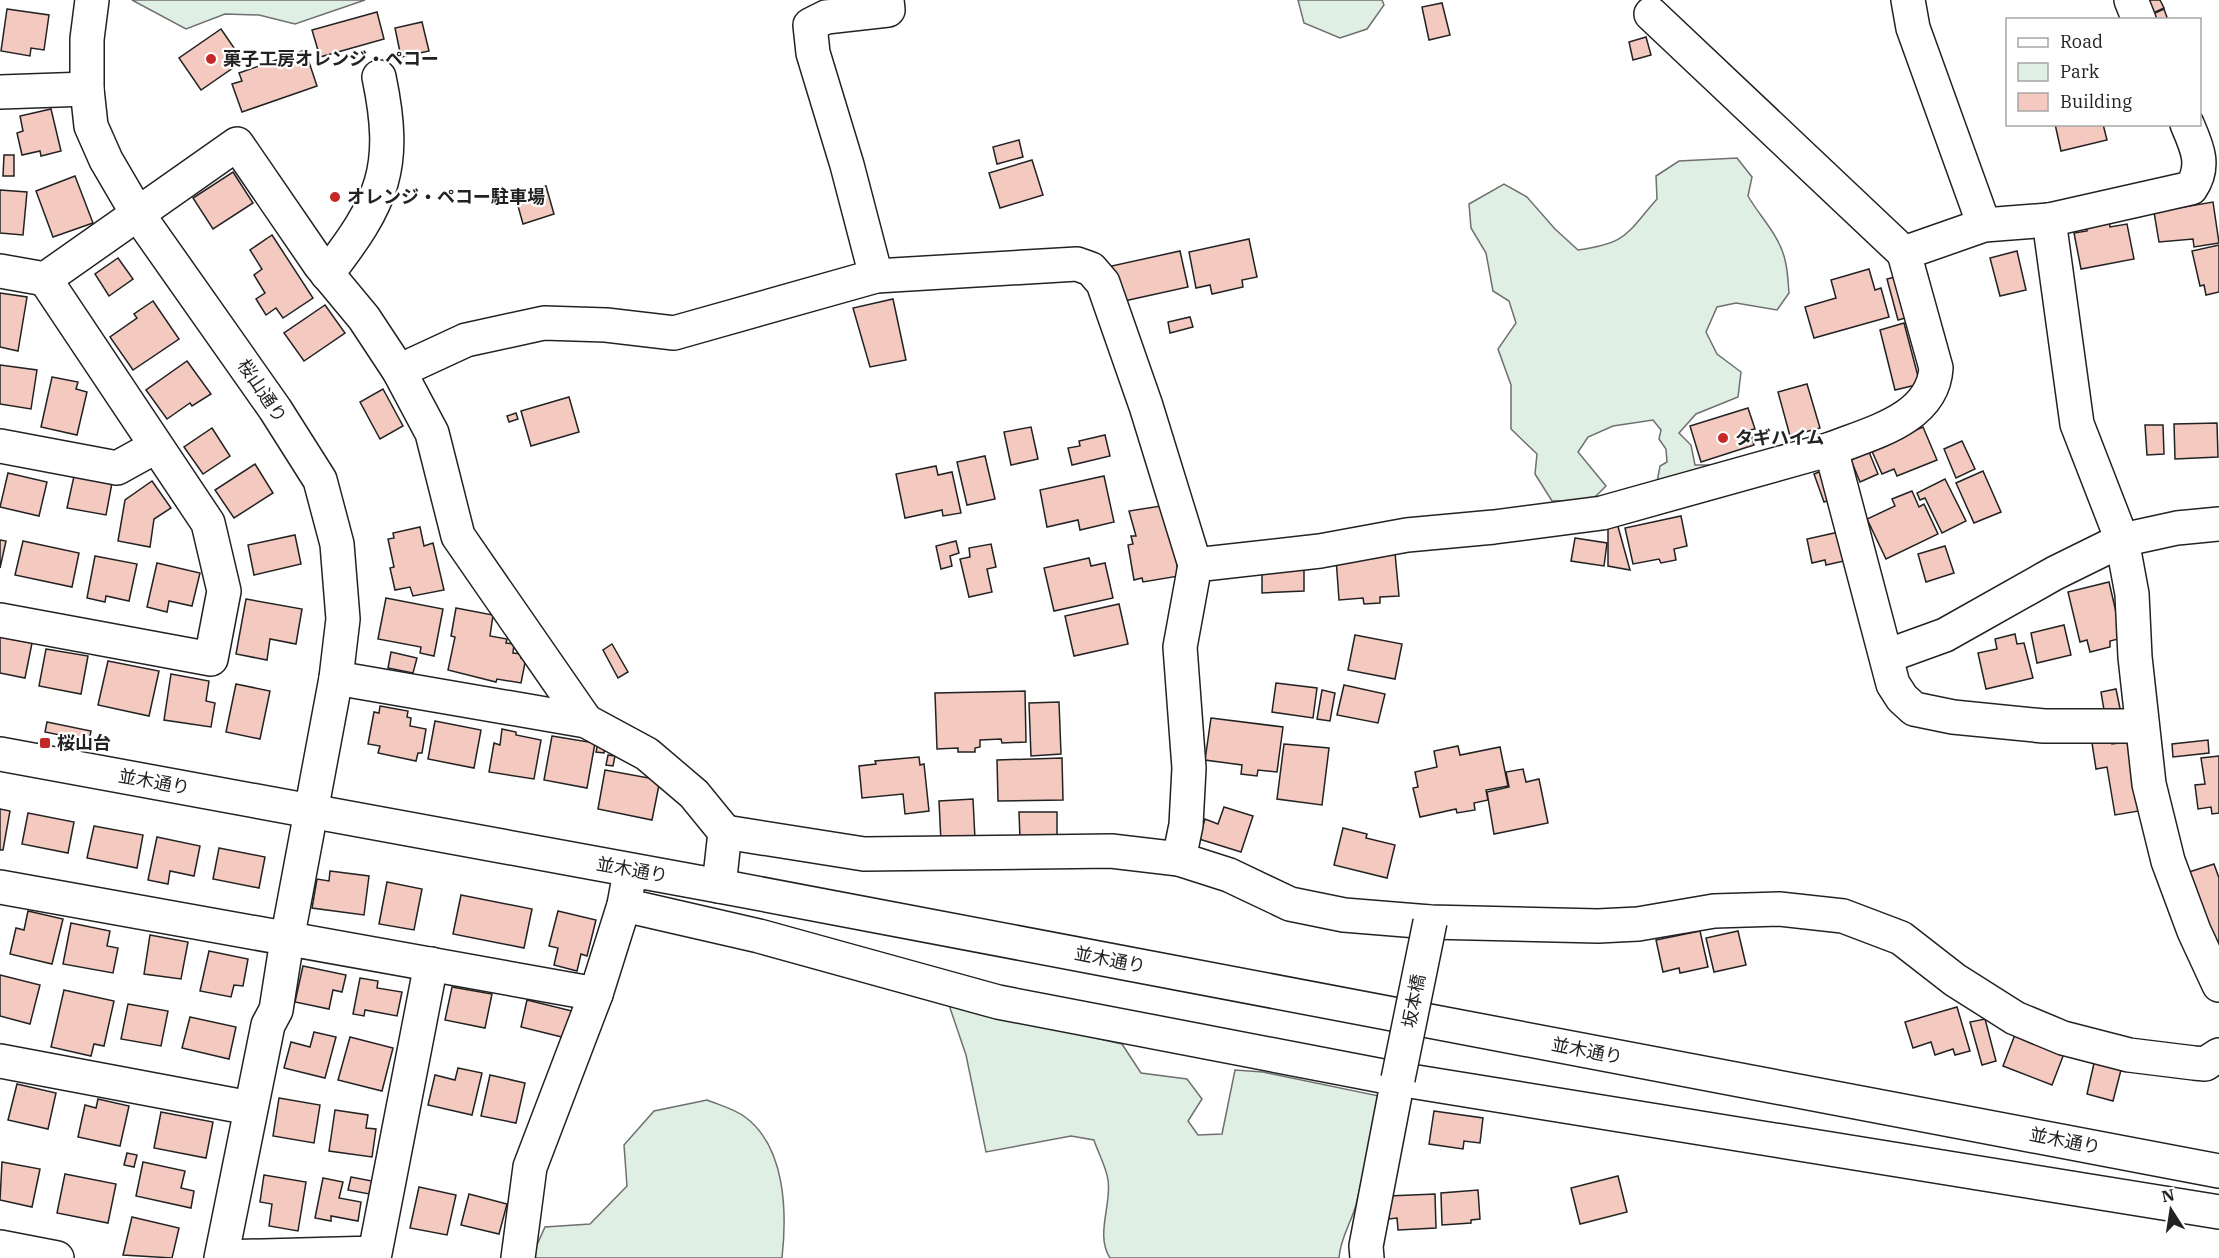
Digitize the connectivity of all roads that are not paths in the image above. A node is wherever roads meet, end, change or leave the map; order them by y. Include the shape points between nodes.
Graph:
1 (92, 0) edge
2 (887, 0) edge
3 (1908, 0) edge
4 (2131, 0) edge
5 (1651, 14) dead end
6 (2138, 18) edge
7 (379, 77) dead end
8 (87, 89) junction
9 (0, 92) edge
10 (2188, 126) edge
11 (137, 213) junction
12 (2049, 220) junction
13 (1984, 225) junction
14 (1904, 253) junction
15 (0, 271) edge
16 (327, 274) junction
17 (876, 276) junction
18 (45, 279) junction
19 (399, 371) junction
20 (0, 446) edge
21 (155, 447) junction
22 (1831, 449) junction
23 (2219, 524) edge
24 (2122, 540) junction
25 (1196, 565) junction
26 (0, 620) edge
27 (1887, 656) junction
28 (336, 678) junction
29 (586, 721) junction
30 (2142, 726) junction
31 (0, 754) edge
32 (310, 812) junction
33 (725, 832) junction
34 (1179, 859) junction
35 (630, 870) junction
36 (719, 886) junction
37 (0, 887) edge
38 (624, 905) junction
39 (1430, 922) junction
40 (286, 940) junction
41 (431, 964) junction
42 (2219, 985) edge
43 (596, 994) junction
44 (2219, 1055) edge
45 (0, 1061) edge
46 (1398, 1079) junction
47 (250, 1108) junction
48 (2219, 1171) edge
49 (2219, 1212) edge
50 (0, 1247) edge
51 (57, 1258) edge
52 (222, 1258) edge
53 (518, 1258) edge
54 (1367, 1258) edge

1 - 8 street, 桜山通り
2 - 17 street via 888,10 826,17 810,25 813,53
3 - 13 street via 1913,28
4 - 6 street
5 - 14 street
7 - 16 street via 388,118 388,158 377,197 356,237
8 - 9 street
8 - 11 street, 桜山通り via 91,126
10 - 12 street via 2198,149 2200,166 2191,188
11 - 16 street via 237,144
11 - 18 street
11 - 28 street, 桜山通り via 320,480 337,544 343,619
12 - 13 street
12 - 24 street via 2077,424
13 - 14 street
14 - 22 street via 1936,368 1935,384 1912,413
15 - 18 street
16 - 19 street via 364,318
17 - 19 street via 674,333 544,323 466,340
17 - 25 street via 1077,264 1091,269 1103,283
18 - 21 street
19 - 29 street via 432,433 458,536
20 - 21 street via 117,468
21 - 26 street via 208,523 224,591 211,659
22 - 25 street via 1602,513
22 - 27 street
23 - 24 street
24 - 27 street via 1945,635
24 - 30 street via 2132,594
25 - 34 street via 1180,647 1190,768
27 - 30 street via 1893,684 1914,709 2044,726
28 - 29 street
28 - 32 street, 桜山通り
29 - 33 street via 647,754 694,794
30 - 42 street via 2149,784 2168,861 2193,931
31 - 32 street, 並木通り
32 - 35 street, 並木通り
32 - 40 street, 桜山通り
33 - 34 street via 864,854 1111,851
33 - 36 street
34 - 39 street via 1229,875 1290,904 1344,915
35 - 36 street, 並木通り
35 - 38 street
36 - 48 street, 並木通り
37 - 40 street
38 - 43 street
38 - 46 street via 759,936 998,1002
39 - 44 street via 1598,926 1638,924 1714,911 1779,909 1843,916 1901,938 1955,980 2015,1018 2063,1038 2194,1064 2205,1064
39 - 46 street, 坂本橋, bridge
40 - 41 street
40 - 47 street, 桜山通り via 276,1010 268,1025
41 - 43 street
41 - 52 street via 375,1253
43 - 53 street via 530,1167
45 - 47 street
46 - 49 street
46 - 54 street, 坂本橋 via 1366,1246
47 - 52 street, 桜山通り
50 - 51 street

